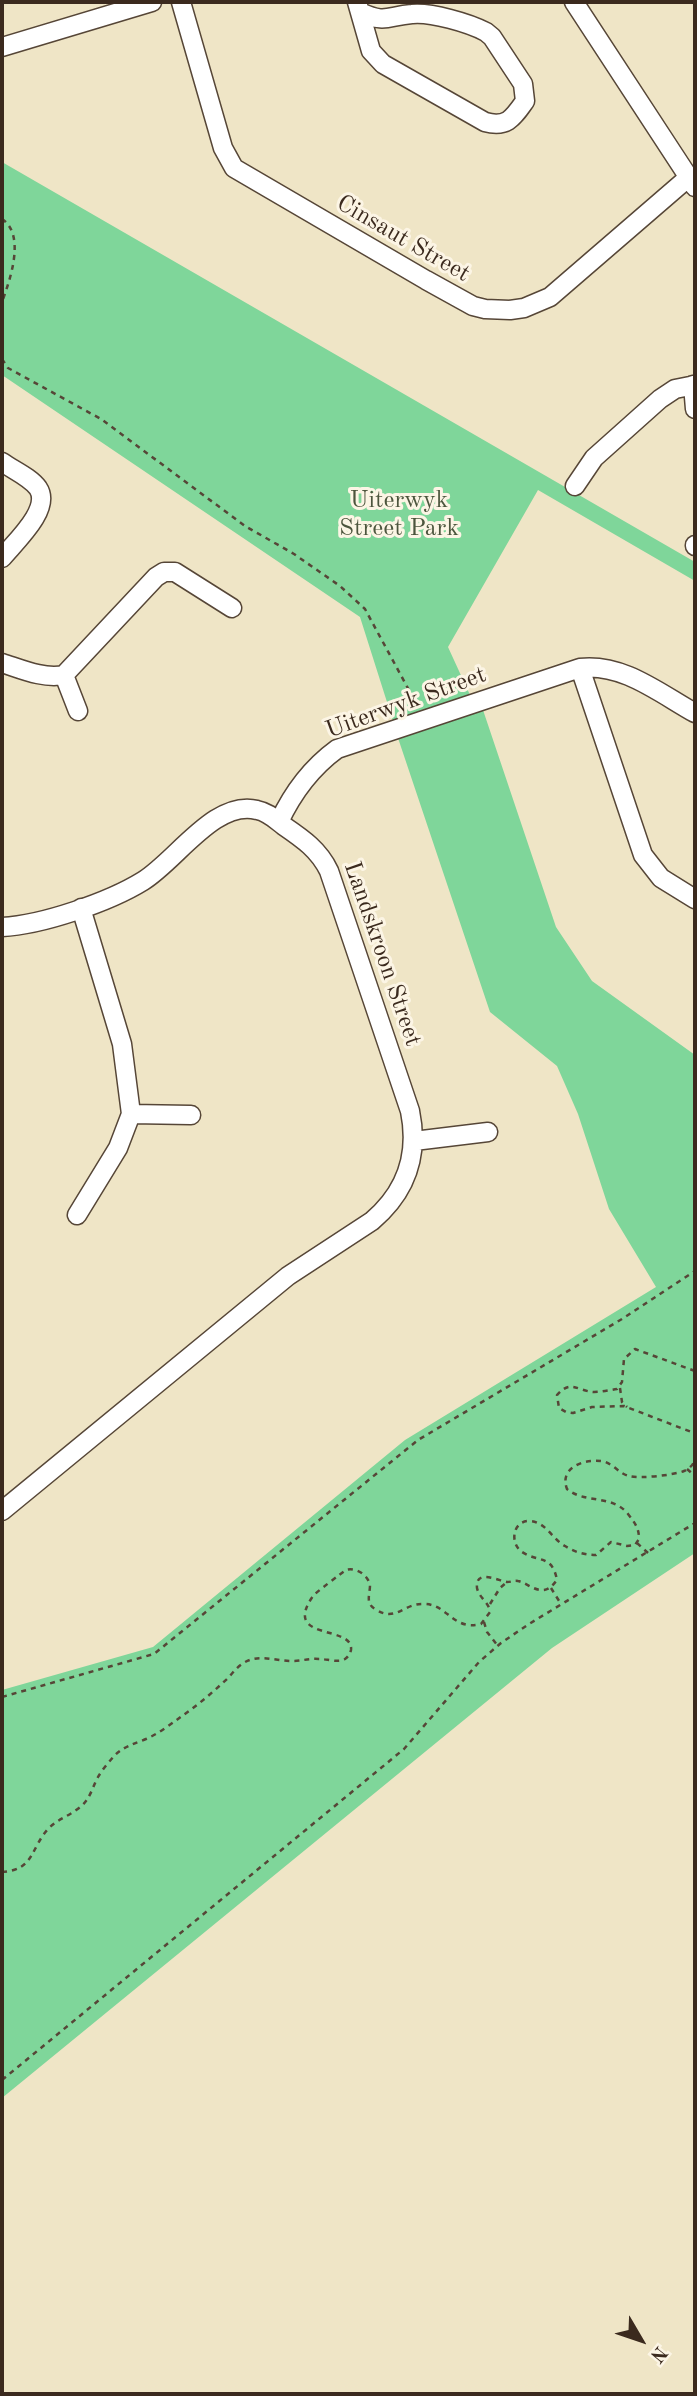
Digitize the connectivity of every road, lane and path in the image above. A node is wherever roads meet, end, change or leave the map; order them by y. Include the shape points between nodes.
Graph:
1 (152, 2) edge
2 (181, 2) edge
3 (574, 2) edge
4 (358, 7) edge
5 (112, 8) edge
6 (2, 47) edge
7 (692, 182) edge
8 (2, 219) edge
9 (2, 302) edge
10 (2, 359) edge
11 (2, 365) edge
12 (8, 368) junction
13 (694, 385) edge
14 (695, 409) edge
15 (2, 462) edge
16 (575, 486) dead end
17 (2, 558) edge
18 (232, 608) dead end
19 (2, 663) edge
20 (580, 668) junction
21 (64, 675) junction
22 (78, 711) dead end
23 (695, 713) edge
24 (426, 720) junction
25 (279, 822) junction
26 (695, 899) edge
27 (81, 908) junction
28 (2, 927) edge
29 (131, 1114) junction
30 (191, 1115) dead end
31 (488, 1132) dead end
32 (414, 1141) junction
33 (77, 1214) dead end
34 (695, 1271) edge
35 (695, 1371) edge
36 (620, 1385) junction
37 (629, 1408) junction
38 (695, 1437) edge
39 (695, 1460) edge
40 (687, 1469) junction
41 (695, 1475) edge
42 (2, 1511) edge
43 (695, 1523) edge
44 (636, 1543) junction
45 (648, 1553) junction
46 (510, 1581) junction
47 (551, 1588) junction
48 (561, 1604) junction
49 (489, 1609) junction
50 (484, 1621) junction
51 (498, 1646) junction
52 (2, 1697) edge
53 (2, 1871) edge
54 (2, 2080) edge

1 - 5 street
2 - 7 street, Cinsaut Street via 223,148 234,168 473,306 510,310 550,297
3 - 7 street
4 - 4 street via 377,20 429,14 486,32 523,84 525,101 508,122 485,122 376,59
5 - 6 street
8 - 9 path via 12,230 14,243 12,271
10 - 12 path
11 - 12 path
12 - 24 path via 100,419 245,526 340,586 365,609
13 - 14 street
13 - 16 street via 675,389 660,399 594,458
15 - 17 street via 34,485 41,499 38,513
18 - 21 street via 175,572 164,572
19 - 21 street
20 - 23 street, Uiterwyk Street via 624,673
20 - 24 street, Uiterwyk Street
20 - 26 street via 643,855 661,878
21 - 22 street
24 - 25 street, Uiterwyk Street via 337,749 303,781
25 - 27 street, Landskroon Street via 257,810 229,811 147,879
25 - 32 street, Landskroon Street via 316,849 329,871 410,1111
27 - 28 street, Landskroon Street
27 - 29 street via 122,1044
29 - 30 street
29 - 33 street via 118,1147
31 - 32 street
32 - 42 street, Landskroon Street via 407,1176 383,1212 288,1276
34 - 52 path via 418,1440 154,1654
35 - 36 path via 635,1349 624,1359
36 - 37 path via 622,1402
36 - 37 path via 593,1392 566,1387 556,1402 573,1413
37 - 38 path via 680,1426
39 - 40 path
40 - 41 path
40 - 44 path via 635,1477 600,1461 571,1467 566,1473 564,1482 570,1492 624,1509 637,1524
43 - 45 path
44 - 45 path
44 - 47 path via 611,1542 596,1555 588,1555 565,1547 540,1524 524,1522 516,1528 516,1546 550,1563 556,1580
45 - 48 path
46 - 47 path via 536,1590
46 - 49 path via 500,1588
46 - 49 path via 491,1576 479,1581 478,1592
47 - 48 path
48 - 51 path
49 - 50 path
50 - 51 path
50 - 53 path via 465,1625 426,1604 388,1615 370,1604 370,1586 364,1575 348,1570 316,1592 304,1614 316,1629 345,1638 351,1646 347,1658 256,1658 243,1663 183,1716 115,1755 88,1798 49,1828 24,1866
51 - 54 path via 404,1749

